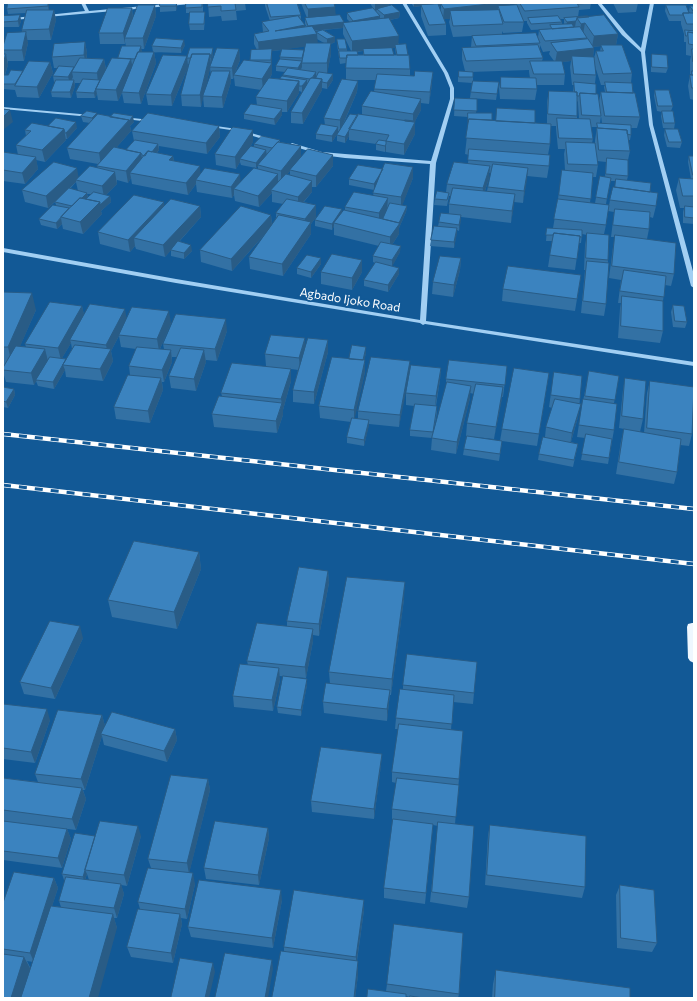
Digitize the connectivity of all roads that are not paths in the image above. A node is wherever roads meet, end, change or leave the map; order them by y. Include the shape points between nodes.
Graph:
1 (83, 3) edge
2 (191, 3) edge
3 (404, 3) edge
4 (599, 3) edge
5 (652, 3) edge
6 (88, 13) junction
7 (3, 20) edge
8 (643, 52) junction
9 (3, 108) edge
10 (96, 116) edge
11 (119, 118) edge
12 (157, 121) edge
13 (203, 125) edge
14 (276, 141) edge
15 (284, 143) edge
16 (433, 163) junction
17 (3, 250) edge
18 (694, 286) edge
19 (423, 323) junction
20 (694, 364) edge
21 (692, 627) dead end
22 (694, 658) edge

1 - 6 street
2 - 6 street
3 - 16 street via 446,73 452,88 452,99
4 - 8 street via 624,34
5 - 8 street
6 - 7 street
8 - 18 street via 652,125
9 - 10 street
11 - 12 street
13 - 14 street via 237,130
15 - 16 street via 322,153
16 - 19 street
17 - 19 street, Agbado Ijoko Road via 179,283
19 - 20 street, Agbado Ijoko Road
21 - 22 main road

